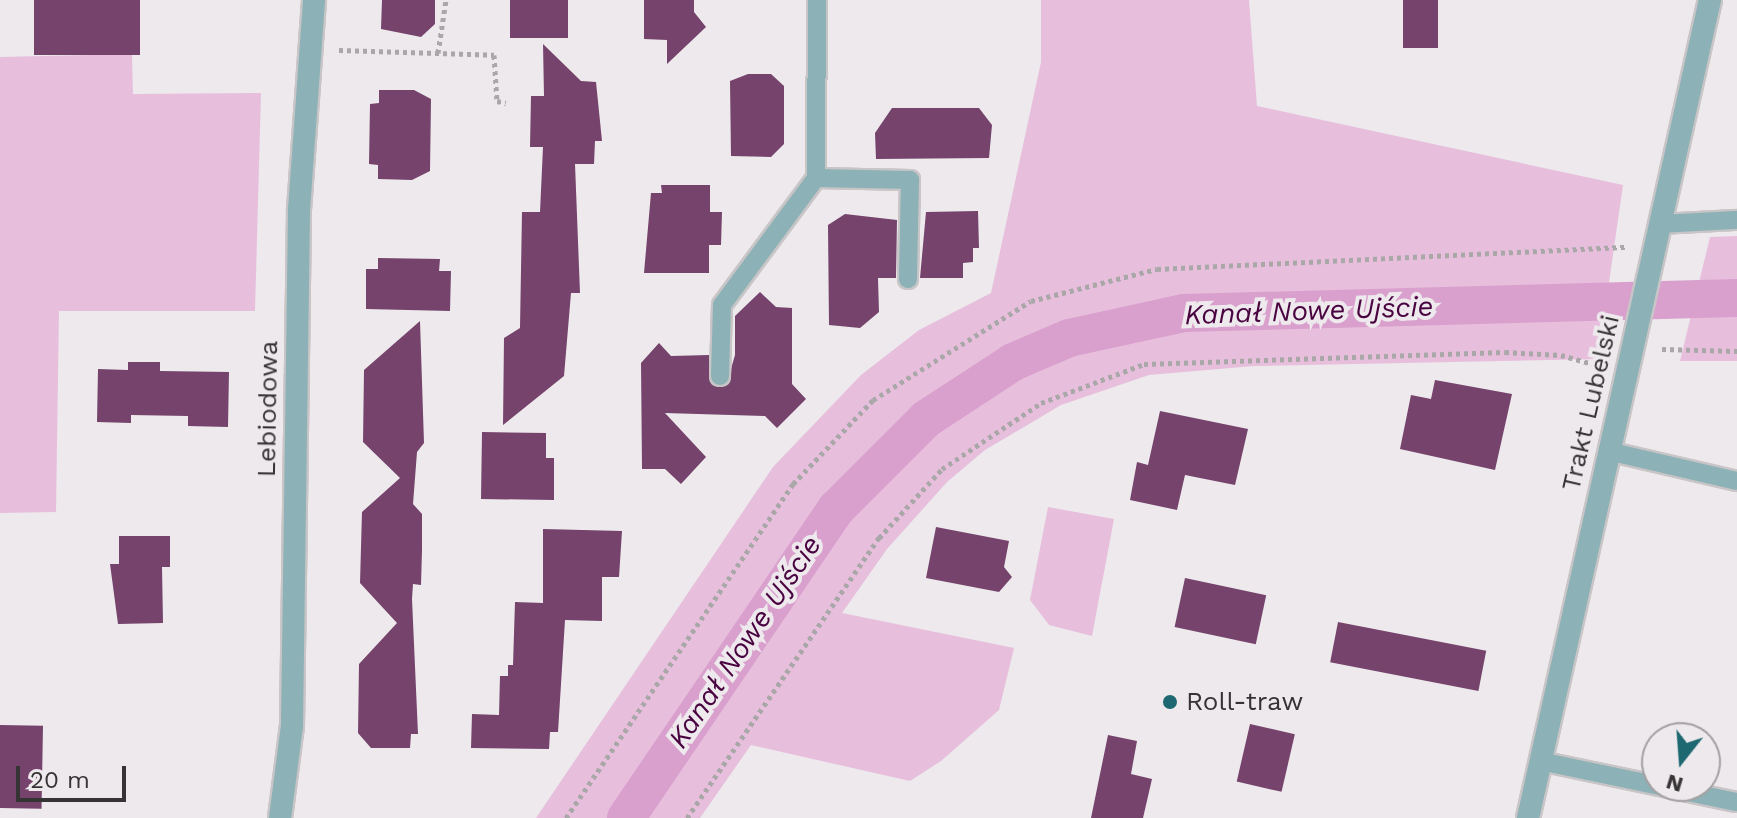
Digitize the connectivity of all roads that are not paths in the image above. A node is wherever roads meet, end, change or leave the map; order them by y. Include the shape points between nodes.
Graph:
1 (314, 0) edge
2 (817, 0) edge
3 (1710, 0) edge
4 (816, 178) junction
5 (1737, 220) edge
6 (1660, 224) junction
7 (908, 279) dead end
8 (720, 376) dead end
9 (1608, 451) junction
10 (1737, 481) edge
11 (1540, 761) junction
12 (1737, 802) edge
13 (280, 818) edge
14 (1528, 818) edge

1 - 13 street, Lebiodowa via 299,210 292,726
2 - 4 lane
3 - 6 street, Trakt Lubelski
4 - 7 lane via 910,180
4 - 8 lane via 722,305
5 - 6 lane
6 - 9 street, Trakt Lubelski
9 - 10 lane
9 - 11 street, Trakt Lubelski
11 - 12 lane
11 - 14 street, Trakt Lubelski

